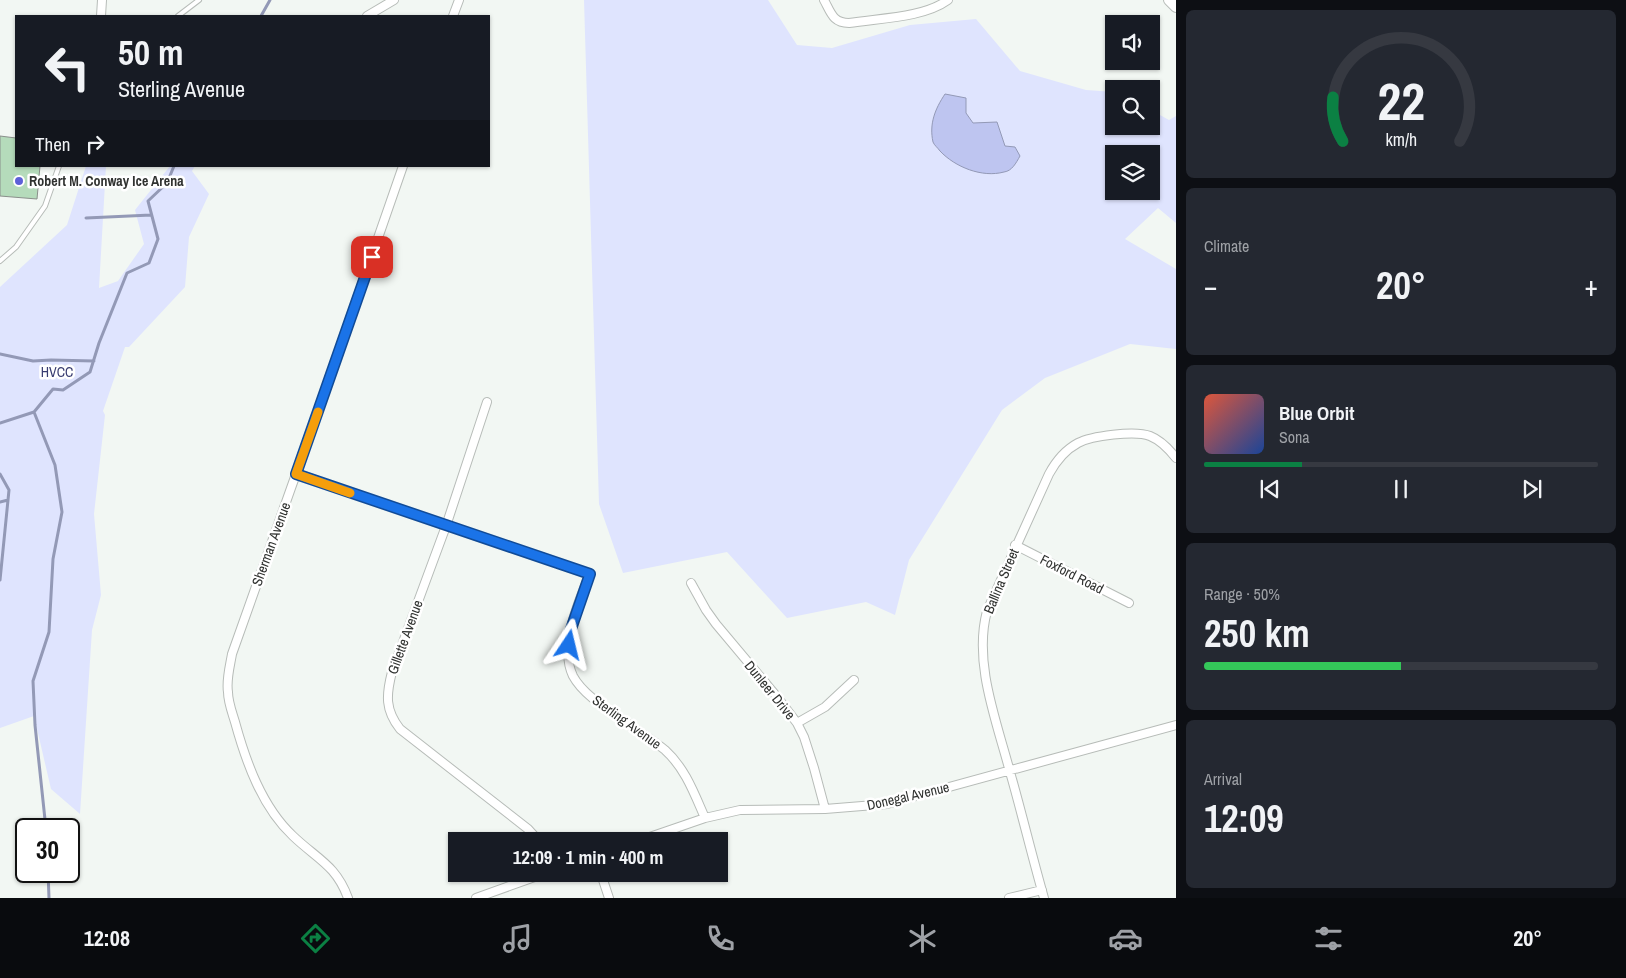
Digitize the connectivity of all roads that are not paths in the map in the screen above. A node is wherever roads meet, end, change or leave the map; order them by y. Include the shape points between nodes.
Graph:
1 (102, 0) edge
2 (199, 0) edge
3 (394, 0) edge
4 (459, 0) edge
5 (824, 0) edge
6 (948, 0) edge
7 (1169, 0) edge
8 (1176, 7) edge
9 (101, 15) edge
10 (179, 15) edge
11 (369, 15) edge
12 (453, 15) edge
13 (58, 167) edge
14 (403, 167) edge
15 (0, 260) edge
16 (487, 402) dead end
17 (1176, 458) edge
18 (296, 474) junction
19 (446, 526) junction
20 (1015, 545) junction
21 (691, 583) dead end
22 (1129, 603) dead end
23 (854, 680) dead end
24 (796, 723) junction
25 (1176, 725) edge
26 (1010, 770) junction
27 (825, 810) junction
28 (705, 818) junction
29 (531, 832) edge
30 (664, 832) edge
31 (521, 882) edge
32 (604, 882) edge
33 (1043, 894) edge
34 (480, 897) edge
35 (348, 898) edge
36 (609, 898) edge
37 (1010, 898) edge

1 - 9 street
2 - 10 lane
3 - 11 street
4 - 12 street
5 - 6 street via 833,18 841,23 918,13
7 - 8 street
13 - 15 lane via 45,206 16,247
14 - 18 street, Sherman Avenue
16 - 19 street, Gillette Avenue
17 - 20 street, Ballina Street via 1148,435 1121,434 1077,443 1057,461
18 - 19 street, Sterling Avenue
18 - 35 street, Sherman Avenue via 232,654 228,692 244,754 266,800 293,836 334,870
19 - 28 street, Sterling Avenue via 590,574 570,632 568,658 573,676 598,703 670,755 689,781
19 - 29 street, Gillette Avenue via 392,672 388,688 389,710 400,729
20 - 22 street, Foxford Road
20 - 26 street, Ballina Street via 986,611 982,628 984,668
21 - 24 street, Dunleer Drive via 716,624
23 - 24 street via 824,707
24 - 27 street, Dunleer Drive via 804,737
25 - 26 street, Donegal Avenue
26 - 27 street, Donegal Avenue via 887,804
26 - 33 street, Ballina Street
27 - 28 street, Donegal Avenue via 740,810
28 - 30 street, Donegal Avenue
31 - 34 street
32 - 36 street
33 - 37 street

